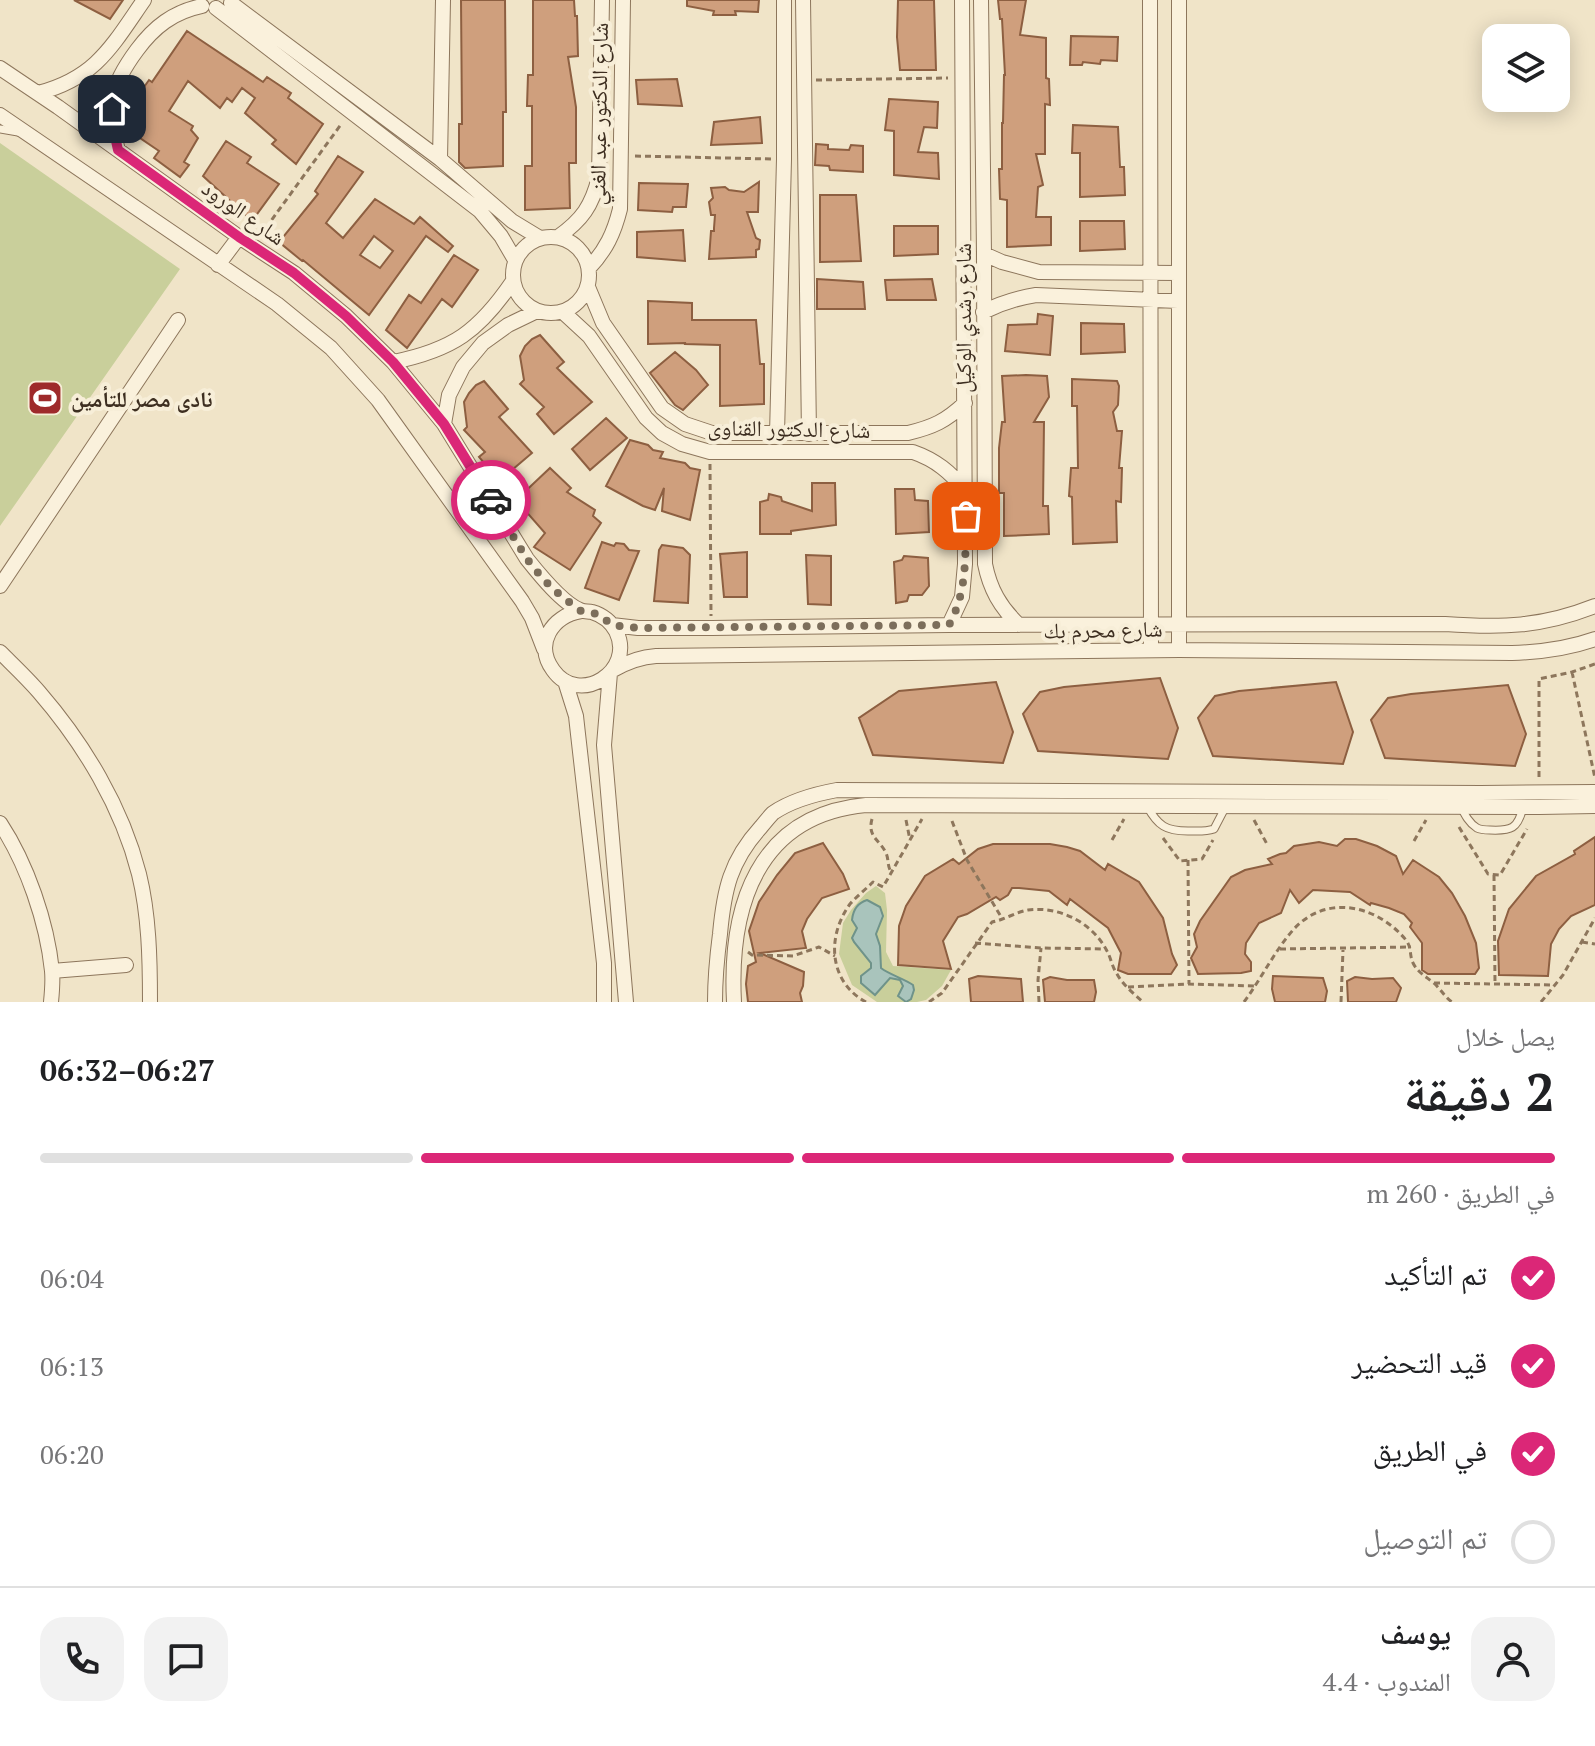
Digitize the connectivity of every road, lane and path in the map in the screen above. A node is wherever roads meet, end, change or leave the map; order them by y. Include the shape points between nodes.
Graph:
1 (144, 0) edge
2 (443, 0) edge
3 (602, 0) edge
4 (623, 0) edge
5 (784, 0) edge
6 (803, 0) edge
7 (962, 0) edge
8 (981, 0) edge
9 (1150, 0) edge
10 (1179, 0) edge
11 (233, 1) edge
12 (203, 5) edge
13 (0, 68) edge
14 (963, 78) junction
15 (804, 80) junction
16 (38, 93) junction
17 (350, 112) junction
18 (0, 115) edge
19 (0, 129) edge
20 (27, 134) junction
21 (118, 150) junction
22 (621, 156) junction
23 (440, 159) junction
24 (784, 159) junction
25 (239, 237) junction
26 (558, 237) junction
27 (540, 238) junction
28 (253, 246) junction
29 (984, 254) junction
30 (515, 260) junction
31 (218, 265) junction
32 (589, 268) junction
33 (1149, 273) junction
34 (1179, 273) junction
35 (513, 281) junction
36 (588, 287) junction
37 (1149, 300) junction
38 (1178, 301) junction
39 (537, 311) junction
40 (563, 312) junction
41 (983, 312) junction
42 (178, 320) dead end
43 (393, 362) junction
44 (965, 403) junction
45 (444, 424) junction
46 (755, 434) junction
47 (777, 434) junction
48 (809, 434) junction
49 (710, 452) junction
50 (756, 453) junction
51 (966, 491) junction
52 (965, 564) junction
53 (985, 564) junction
54 (0, 586) edge
55 (1595, 606) edge
56 (581, 611) junction
57 (612, 625) junction
58 (949, 625) junction
59 (1019, 625) junction
60 (1149, 625) junction
61 (1180, 625) junction
62 (712, 628) junction
63 (1595, 639) edge
64 (1151, 650) junction
65 (1179, 650) junction
66 (0, 652) edge
67 (546, 653) junction
68 (1595, 664) edge
69 (612, 672) junction
70 (1572, 672) junction
71 (565, 681) junction
72 (1595, 778) edge
73 (1595, 792) edge
74 (1540, 800) junction
75 (890, 806) junction
76 (938, 806) junction
77 (1131, 806) junction
78 (1147, 806) junction
79 (1226, 806) junction
80 (1595, 806) edge
81 (1247, 807) junction
82 (1447, 807) junction
83 (1523, 807) junction
84 (772, 814) junction
85 (0, 823) edge
86 (790, 832) junction
87 (754, 834) junction
88 (910, 840) junction
89 (1112, 840) dead end
90 (1414, 841) dead end
91 (1268, 846) dead end
92 (772, 848) junction
93 (1188, 860) dead end
94 (891, 872) junction
95 (1494, 875) junction
96 (1595, 918) edge
97 (1003, 920) junction
98 (1582, 942) junction
99 (975, 943) junction
100 (736, 944) junction
101 (1595, 944) edge
102 (1411, 947) junction
103 (1041, 948) junction
104 (1343, 948) junction
105 (1106, 949) junction
106 (1280, 949) junction
107 (835, 956) junction
108 (126, 965) dead end
109 (52, 971) junction
110 (1434, 983) junction
111 (1495, 983) junction
112 (1189, 984) junction
113 (1555, 985) junction
114 (1256, 986) junction
115 (1127, 987) junction
116 (51, 1002) edge
117 (150, 1002) edge
118 (604, 1002) edge
119 (626, 1002) edge
120 (715, 1002) edge
121 (734, 1002) edge
122 (866, 1002) edge
123 (929, 1002) edge
124 (1039, 1002) edge
125 (1143, 1002) edge
126 (1244, 1002) edge
127 (1341, 1002) edge
128 (1452, 1002) edge
129 (1541, 1002) edge

1 - 16 street via 93,67
2 - 23 street
3 - 26 street, شارع الدكتور عبد الغني via 599,177 586,212
4 - 22 street, شارع الدكتور عبد الغني
5 - 24 street
6 - 15 street
7 - 14 street, شارع رشدي الوكيل
8 - 29 street, شارع رشدي الوكيل
9 - 33 street
10 - 34 street
11 - 12 street
11 - 23 street
12 - 17 street
12 - 21 street via 158,25 121,71 112,109
13 - 16 street, شارع الورود
14 - 15 path
14 - 44 street, شارع رشدي الوكيل
15 - 48 street
16 - 21 street, شارع الورود
17 - 28 path
17 - 30 street via 480,211
18 - 20 street
19 - 20 lane
20 - 31 street
21 - 25 street, شارع الورود
22 - 24 path
22 - 32 street, شارع الدكتور عبد الغني via 615,231
23 - 27 street via 512,221
24 - 47 street
25 - 28 street, شارع الورود
25 - 31 street
26 - 27 street
26 - 32 street via 579,248
27 - 30 street
28 - 43 street, شارع الورود via 336,307
29 - 33 street via 1039,272
29 - 41 street, شارع رشدي الوكيل
30 - 35 street
31 - 67 street via 331,348 378,400 522,601
32 - 36 street
33 - 34 street
33 - 37 street
34 - 38 street
35 - 39 street via 525,304
35 - 43 street via 474,329 448,345
36 - 40 street via 574,307
36 - 46 street, شارع الدكتور القناوى via 603,323 662,408 685,424 712,433
37 - 38 street
37 - 41 street via 1036,295
37 - 60 street
38 - 61 street
39 - 40 street
39 - 45 street via 483,343 463,367 449,395
40 - 49 street, شارع الدكتور القناوى via 589,336 646,418 682,444
41 - 53 street, شارع رشدي الوكيل
42 - 54 street
43 - 45 street, شارع الورود
44 - 48 street, شارع الدكتور القناوى via 949,418 908,433
44 - 51 street, شارع رشدي الوكيل
45 - 56 street, شارع الورود via 527,559
46 - 47 street, شارع الدكتور القناوى
46 - 50 street
47 - 48 street, شارع الدكتور القناوى
49 - 50 street, شارع الدكتور القناوى
49 - 62 path
50 - 51 street, شارع الدكتور القناوى via 913,452 950,472
51 - 52 street, شارع رشدي الوكيل
52 - 53 street
52 - 58 street, شارع رشدي الوكيل via 962,597
53 - 59 street, شارع رشدي الوكيل via 996,599
55 - 61 street, شارع محرم بك via 1567,617 1504,627
56 - 57 street via 598,614
56 - 67 street via 564,616 551,628
57 - 62 street, شارع محرم بك
57 - 69 street via 620,647
58 - 59 street, شارع محرم بك
58 - 62 street, شارع محرم بك
59 - 60 street, شارع محرم بك
60 - 61 street, شارع محرم بك
60 - 64 street
61 - 65 street
63 - 65 street, شارع محرم بك via 1544,652 1512,653
64 - 65 street, شارع محرم بك
64 - 69 street, شارع محرم بك via 656,656 626,662
66 - 117 street via 73,736 120,821 139,873 145,909
67 - 71 street via 552,669
68 - 70 path
69 - 71 street via 589,685
69 - 119 street via 604,745
70 - 72 path
70 - 74 path via 1539,679
71 - 118 street via 577,725
73 - 74 street
74 - 80 street
74 - 83 street
74 - 84 street via 837,790 814,794
74 - 95 path via 1500,875
75 - 76 street
75 - 86 street via 825,812
75 - 88 path via 903,812
75 - 94 path via 874,813 870,826 875,841 885,849
76 - 77 street
76 - 88 path
76 - 97 path
77 - 78 street
77 - 89 path
78 - 79 street
78 - 79 lane via 1173,831 1214,829
79 - 81 street
81 - 82 street
81 - 91 path
82 - 83 street
82 - 83 lane via 1479,829 1506,831 1514,827
82 - 90 path
82 - 95 path via 1488,874
84 - 86 street
84 - 87 street
85 - 109 street via 40,912
86 - 92 street
87 - 92 street
87 - 120 street via 724,896
88 - 94 path
92 - 100 street via 748,892
93 - 112 path
94 - 107 path via 883,887 873,882 850,904 835,936
95 - 111 path
96 - 98 path
97 - 99 path via 992,922
97 - 105 path via 1024,910 1052,909 1091,929
98 - 101 path
98 - 113 path
99 - 103 path
99 - 123 path via 942,993
100 - 107 path via 752,955 793,956 819,947
100 - 121 street
102 - 104 path
102 - 106 path via 1378,916 1334,907 1294,928
102 - 110 path via 1413,963
103 - 105 path
103 - 124 path
104 - 106 path
104 - 127 path
105 - 115 path
106 - 114 path
107 - 122 path via 852,994
108 - 109 street
109 - 116 street
110 - 111 path
110 - 128 path
111 - 113 path
112 - 114 path
112 - 115 path
113 - 129 path
114 - 126 path
115 - 125 path

